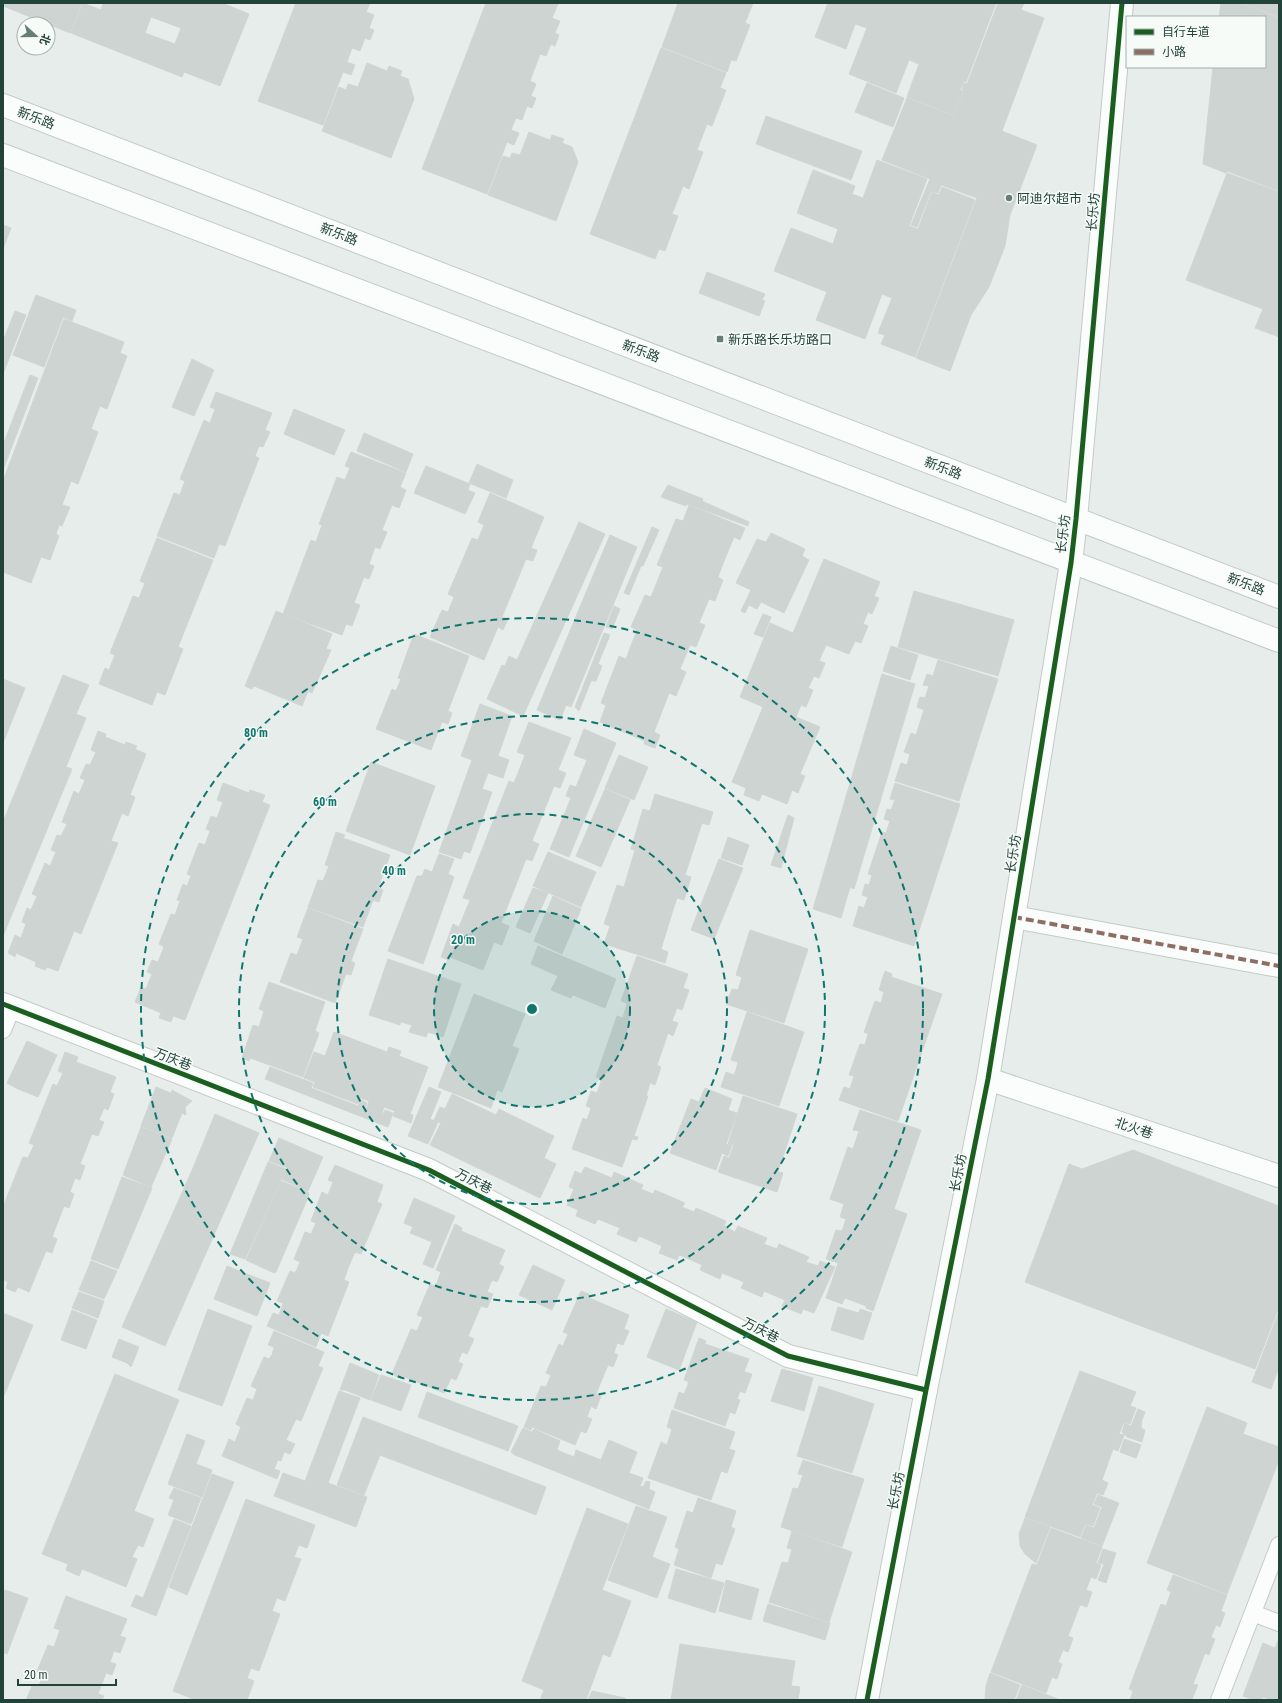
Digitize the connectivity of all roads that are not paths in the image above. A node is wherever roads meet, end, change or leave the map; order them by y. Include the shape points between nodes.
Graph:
1 (1122, 3) edge
2 (3, 105) edge
3 (3, 155) edge
4 (1076, 519) junction
5 (1071, 562) junction
6 (1279, 597) edge
7 (1279, 641) edge
8 (1014, 917) junction
9 (1279, 966) edge
10 (7, 1006) edge
11 (3, 1030) edge
12 (988, 1079) junction
13 (1279, 1176) edge
14 (926, 1390) junction
15 (1279, 1545) edge
16 (1253, 1613) junction
17 (1279, 1623) edge
18 (867, 1700) edge
19 (1219, 1700) edge

1 - 4 street, 长乐坊
2 - 4 street, 新乐路
3 - 5 street
4 - 5 street, 长乐坊
4 - 6 street, 新乐路
5 - 7 street
5 - 8 street, 长乐坊
8 - 9 street
8 - 12 street, 长乐坊
10 - 11 lane
10 - 14 street, 万庆巷 via 429,1170 788,1356
12 - 13 street, 北火巷
12 - 14 street, 长乐坊
14 - 18 street, 长乐坊
15 - 16 lane
16 - 17 lane
16 - 19 lane

